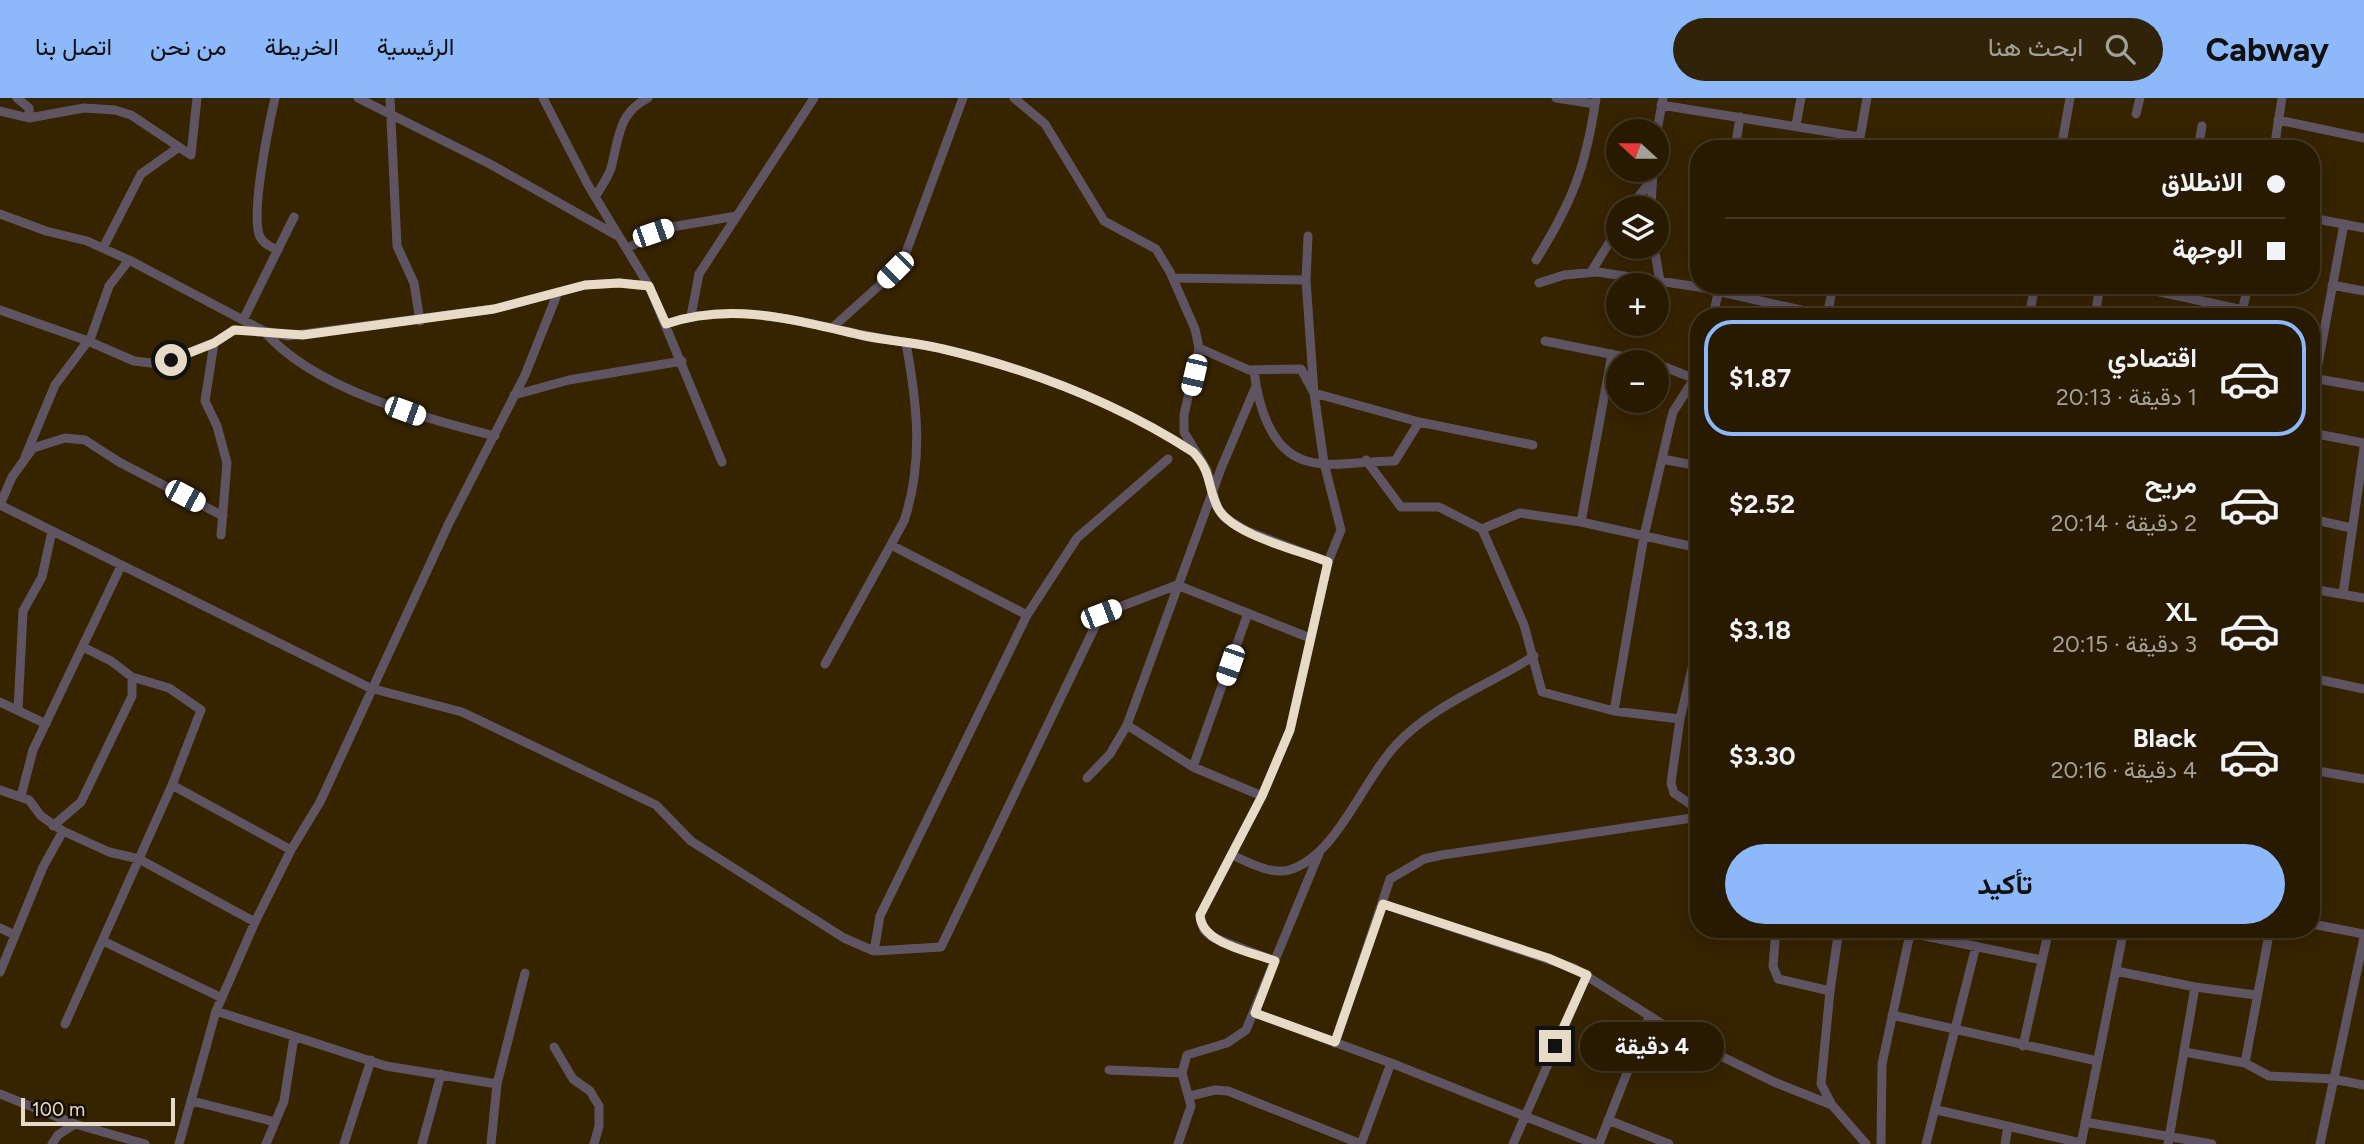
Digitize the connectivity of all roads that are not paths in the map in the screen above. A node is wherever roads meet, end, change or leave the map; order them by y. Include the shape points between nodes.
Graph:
1 (17, 98) edge
2 (197, 98) edge
3 (275, 98) edge
4 (358, 98) edge
5 (390, 98) edge
6 (543, 98) edge
7 (648, 98) edge
8 (814, 98) edge
9 (963, 98) edge
10 (1014, 98) edge
11 (1556, 98) edge
12 (1801, 98) edge
13 (1867, 98) edge
14 (2070, 98) edge
15 (2140, 98) edge
16 (2282, 98) edge
17 (1596, 101) edge
18 (1662, 102) edge
19 (0, 111) edge
20 (2136, 114) dead end
21 (391, 116) junction
22 (1740, 117) junction
23 (29, 118) junction
24 (2278, 120) junction
25 (1796, 125) junction
26 (2202, 125) dead end
27 (1860, 136) junction
28 (2364, 138) edge
29 (1736, 140) edge
30 (1859, 140) edge
31 (2063, 140) edge
32 (2199, 140) edge
33 (2275, 140) edge
34 (178, 147) junction
35 (595, 197) junction
36 (0, 214) edge
37 (737, 216) junction
38 (294, 217) dead end
39 (2320, 220) edge
40 (2344, 224) junction
41 (2364, 228) edge
42 (1308, 236) dead end
43 (620, 237) junction
44 (103, 248) junction
45 (627, 248) junction
46 (1606, 248) edge
47 (278, 250) junction
48 (129, 260) junction
49 (1536, 260) dead end
50 (1591, 272) junction
51 (1606, 274) edge
52 (1173, 278) junction
53 (1306, 280) junction
54 (1669, 282) edge
55 (1539, 283) dead end
56 (1690, 285) edge
57 (2332, 285) junction
58 (649, 286) junction
59 (2364, 291) edge
60 (558, 292) junction
61 (1723, 294) edge
62 (2184, 294) edge
63 (1790, 308) edge
64 (2227, 308) edge
65 (0, 310) edge
66 (691, 316) junction
67 (243, 320) junction
68 (419, 321) junction
69 (666, 324) junction
70 (832, 328) junction
71 (264, 331) junction
72 (88, 341) junction
73 (1545, 341) dead end
74 (214, 343) junction
75 (906, 343) junction
76 (2320, 344) edge
77 (1199, 348) junction
78 (1606, 353) edge
79 (682, 361) junction
80 (1669, 368) edge
81 (1254, 371) junction
82 (1690, 374) edge
83 (2320, 379) edge
84 (1256, 386) junction
85 (1606, 387) edge
86 (2364, 387) edge
87 (1690, 388) edge
88 (1314, 393) junction
89 (514, 395) junction
90 (1419, 422) junction
91 (2320, 435) edge
92 (495, 436) junction
93 (2364, 443) edge
94 (1532, 445) dead end
95 (2364, 448) edge
96 (1193, 452) junction
97 (25, 457) junction
98 (1168, 458) dead end
99 (1662, 459) junction
100 (1366, 460) junction
101 (722, 462) dead end
102 (1324, 463) junction
103 (1690, 464) edge
104 (1213, 494) junction
105 (0, 505) edge
106 (223, 516) junction
107 (1581, 522) junction
108 (2320, 522) edge
109 (2351, 528) junction
110 (1482, 529) junction
111 (52, 531) junction
112 (221, 535) dead end
113 (1644, 536) junction
114 (891, 545) junction
115 (1690, 546) edge
116 (1328, 562) junction
117 (121, 566) junction
118 (1177, 585) junction
119 (2320, 590) edge
120 (2343, 594) junction
121 (2364, 598) edge
122 (1248, 613) junction
123 (1027, 615) junction
124 (1310, 638) junction
125 (83, 647) junction
126 (1534, 656) junction
127 (825, 664) dead end
128 (132, 677) junction
129 (1690, 677) edge
130 (2320, 680) edge
131 (370, 688) junction
132 (2364, 689) edge
133 (0, 702) edge
134 (18, 710) junction
135 (1614, 711) junction
136 (1680, 719) junction
137 (46, 724) junction
138 (1127, 725) junction
139 (1193, 768) junction
140 (2320, 771) edge
141 (1087, 778) dead end
142 (2364, 779) edge
143 (172, 785) junction
144 (0, 790) edge
145 (21, 796) junction
146 (1262, 796) junction
147 (1690, 804) edge
148 (1690, 818) edge
149 (54, 826) junction
150 (64, 831) junction
151 (1320, 849) junction
152 (290, 850) junction
153 (1233, 855) junction
154 (139, 859) junction
155 (1383, 904) junction
156 (255, 922) junction
157 (2320, 926) edge
158 (0, 928) edge
159 (15, 935) junction
160 (2364, 936) edge
161 (1775, 938) edge
162 (1838, 938) edge
163 (1909, 938) edge
164 (1941, 938) edge
165 (2047, 938) edge
166 (2122, 938) edge
167 (2268, 938) edge
168 (103, 941) junction
169 (1976, 946) junction
170 (874, 951) junction
171 (2042, 960) junction
172 (1275, 961) junction
173 (2116, 971) junction
174 (0, 972) edge
175 (525, 973) dead end
176 (1587, 975) junction
177 (2195, 987) junction
178 (1829, 991) junction
179 (2256, 995) junction
180 (222, 998) junction
181 (216, 1012) junction
182 (1255, 1013) junction
183 (1892, 1015) junction
184 (1649, 1017) junction
185 (65, 1024) dead end
186 (1955, 1030) junction
187 (295, 1037) junction
188 (1335, 1042) junction
189 (2023, 1046) junction
190 (554, 1047) dead end
191 (2185, 1052) junction
192 (372, 1060) junction
193 (2098, 1061) junction
194 (1391, 1063) junction
195 (2245, 1063) junction
196 (1109, 1070) dead end
197 (1182, 1073) junction
198 (441, 1074) junction
199 (2333, 1079) junction
200 (497, 1084) junction
201 (2364, 1085) edge
202 (0, 1094) edge
203 (1190, 1096) junction
204 (192, 1101) junction
205 (1832, 1105) junction
206 (1937, 1111) junction
207 (1524, 1117) junction
208 (1608, 1120) junction
209 (275, 1122) junction
210 (2085, 1122) junction
211 (75, 1124) junction
212 (2008, 1126) junction
213 (2169, 1140) edge
214 (2081, 1143) edge
215 (52, 1144) edge
216 (145, 1144) edge
217 (179, 1144) edge
218 (266, 1144) edge
219 (344, 1144) edge
220 (422, 1144) edge
221 (491, 1144) edge
222 (594, 1144) edge
223 (1178, 1144) edge
224 (1361, 1144) edge
225 (1513, 1144) edge
226 (1597, 1144) edge
227 (1669, 1144) edge
228 (1866, 1144) edge
229 (1881, 1144) edge
230 (1926, 1144) edge
231 (2005, 1144) edge
232 (2212, 1144) edge
233 (2320, 1144) edge

1 - 23 street via 29,108
2 - 34 street via 191,155
3 - 47 street via 262,171 259,229 263,241
4 - 21 street
5 - 21 street
6 - 35 street
7 - 35 street via 632,107 624,119 611,170
8 - 37 street
9 - 70 street via 905,255 882,283
10 - 52 street via 1045,124 1104,221 1156,249
11 - 17 street
12 - 25 street
13 - 27 street
14 - 31 street
15 - 20 street
16 - 24 street
17 - 49 street via 1576,190
18 - 22 street
19 - 23 street
21 - 43 street via 468,152
21 - 68 street via 397,246 414,283
22 - 25 street
22 - 29 street
23 - 34 street via 84,108 115,110 131,115
24 - 28 street
24 - 33 street
25 - 27 street
26 - 32 street
27 - 30 street
34 - 44 street via 141,174
35 - 43 street
36 - 44 street
37 - 45 street via 671,227
37 - 66 street via 699,274
38 - 47 street
39 - 40 street
40 - 41 street
40 - 57 street
42 - 53 street
43 - 45 street
44 - 48 street
45 - 58 street
46 - 50 street
47 - 67 street
48 - 67 street
48 - 72 street via 109,286
50 - 51 street
50 - 55 street
52 - 53 street
52 - 77 street
53 - 88 street
54 - 56 street
57 - 59 street
57 - 76 street
58 - 60 street via 585,285
58 - 69 street
60 - 68 street via 494,309
60 - 89 street
61 - 63 street
62 - 64 street
65 - 72 street
66 - 69 street
66 - 70 street via 747,313
67 - 71 street
68 - 71 street via 303,335
69 - 79 street
70 - 75 street
71 - 74 street via 234,330
71 - 92 street via 286,354 334,381 423,417
72 - 74 street via 134,361 151,363
72 - 97 street via 55,385
73 - 78 street
74 - 106 street via 205,401 228,463
75 - 96 street via 1000,365 1069,388 1134,417
75 - 114 street via 915,396 916,467 911,498
77 - 81 street
77 - 96 street via 1183,424
79 - 89 street via 569,380
79 - 101 street
80 - 82 street
81 - 84 street
81 - 88 street via 1301,369
83 - 86 street
84 - 102 street via 1266,421 1285,448 1306,461
84 - 104 street
85 - 107 street
87 - 99 street via 1673,412
88 - 90 street
88 - 102 street
89 - 92 street
90 - 94 street
90 - 100 street via 1395,461
91 - 93 street
92 - 131 street
95 - 109 street
96 - 104 street via 1207,470
97 - 105 street
97 - 106 street via 44,443 85,440 119,463
98 - 123 street via 1077,538
99 - 103 street
99 - 113 street
100 - 102 street
100 - 110 street via 1401,507 1439,507
102 - 116 street via 1341,520 1339,540
104 - 116 street via 1217,507 1234,525
104 - 118 street
105 - 111 street
106 - 112 street
107 - 110 street via 1520,513
107 - 113 street
108 - 109 street
109 - 120 street
110 - 126 street
111 - 117 street
111 - 134 street via 42,577 23,611
113 - 115 street
113 - 135 street
114 - 123 street
114 - 127 street
116 - 124 street
117 - 125 street
117 - 131 street
118 - 122 street
118 - 138 street
118 - 170 street via 1101,614 942,947
119 - 120 street
120 - 121 street
122 - 124 street
122 - 139 street
123 - 170 street via 880,916
124 - 146 street via 1290,730
125 - 128 street
125 - 137 street
126 - 135 street via 1542,692
126 - 151 street via 1396,743
128 - 143 street via 169,688 201,710
128 - 149 street via 132,696 82,802
129 - 136 street
130 - 132 street
131 - 152 street via 320,802
131 - 170 street via 462,712 656,805 691,841 844,938
133 - 134 street
134 - 137 street
135 - 136 street
136 - 147 street via 1671,783 1674,793
137 - 145 street via 33,750
138 - 139 street
138 - 141 street via 1110,754
139 - 146 street
140 - 142 street
143 - 152 street
143 - 154 street
144 - 145 street
145 - 149 street
146 - 153 street
148 - 155 street via 1424,859 1390,879
149 - 150 street
150 - 154 street via 109,852
150 - 159 street via 43,867
151 - 153 street via 1287,870 1263,867
151 - 172 street
152 - 156 street
153 - 172 street via 1201,909 1201,925 1212,937
154 - 156 street
154 - 168 street
155 - 176 street
155 - 188 street
156 - 180 street
157 - 160 street
158 - 159 street
159 - 174 street
160 - 199 street
161 - 178 street via 1773,966 1778,979
162 - 178 street
163 - 183 street
164 - 169 street
165 - 171 street
166 - 173 street
167 - 179 street
168 - 180 street
168 - 185 street
169 - 171 street
169 - 186 street
171 - 189 street
172 - 182 street
173 - 177 street
173 - 193 street
175 - 200 street
176 - 184 street
176 - 207 street
177 - 179 street
177 - 191 street
178 - 205 street via 1821,1084
179 - 195 street
180 - 181 street
181 - 187 street
181 - 204 street
182 - 188 street
182 - 197 street via 1239,1038 1186,1055
183 - 186 street
183 - 229 street via 1881,1081
184 - 205 street via 1774,1083
184 - 208 street
186 - 189 street
186 - 206 street
187 - 192 street
187 - 209 street via 292,1070
188 - 194 street
189 - 193 street
190 - 222 street via 573,1079 590,1091 599,1105
191 - 195 street
191 - 213 street
192 - 198 street
192 - 219 street
193 - 210 street
194 - 207 street
194 - 224 street
195 - 199 street via 2269,1076
196 - 197 street
197 - 203 street
198 - 200 street
198 - 220 street
199 - 201 street
199 - 233 street
200 - 221 street
202 - 211 street
203 - 223 street via 1189,1117
203 - 224 street via 1228,1091
204 - 209 street
204 - 217 street
205 - 228 street
206 - 212 street
206 - 230 street
207 - 225 street
207 - 226 street
208 - 226 street
208 - 227 street
209 - 218 street
210 - 213 street
210 - 214 street
211 - 215 street
211 - 216 street
212 - 214 street
212 - 231 street
213 - 232 street

